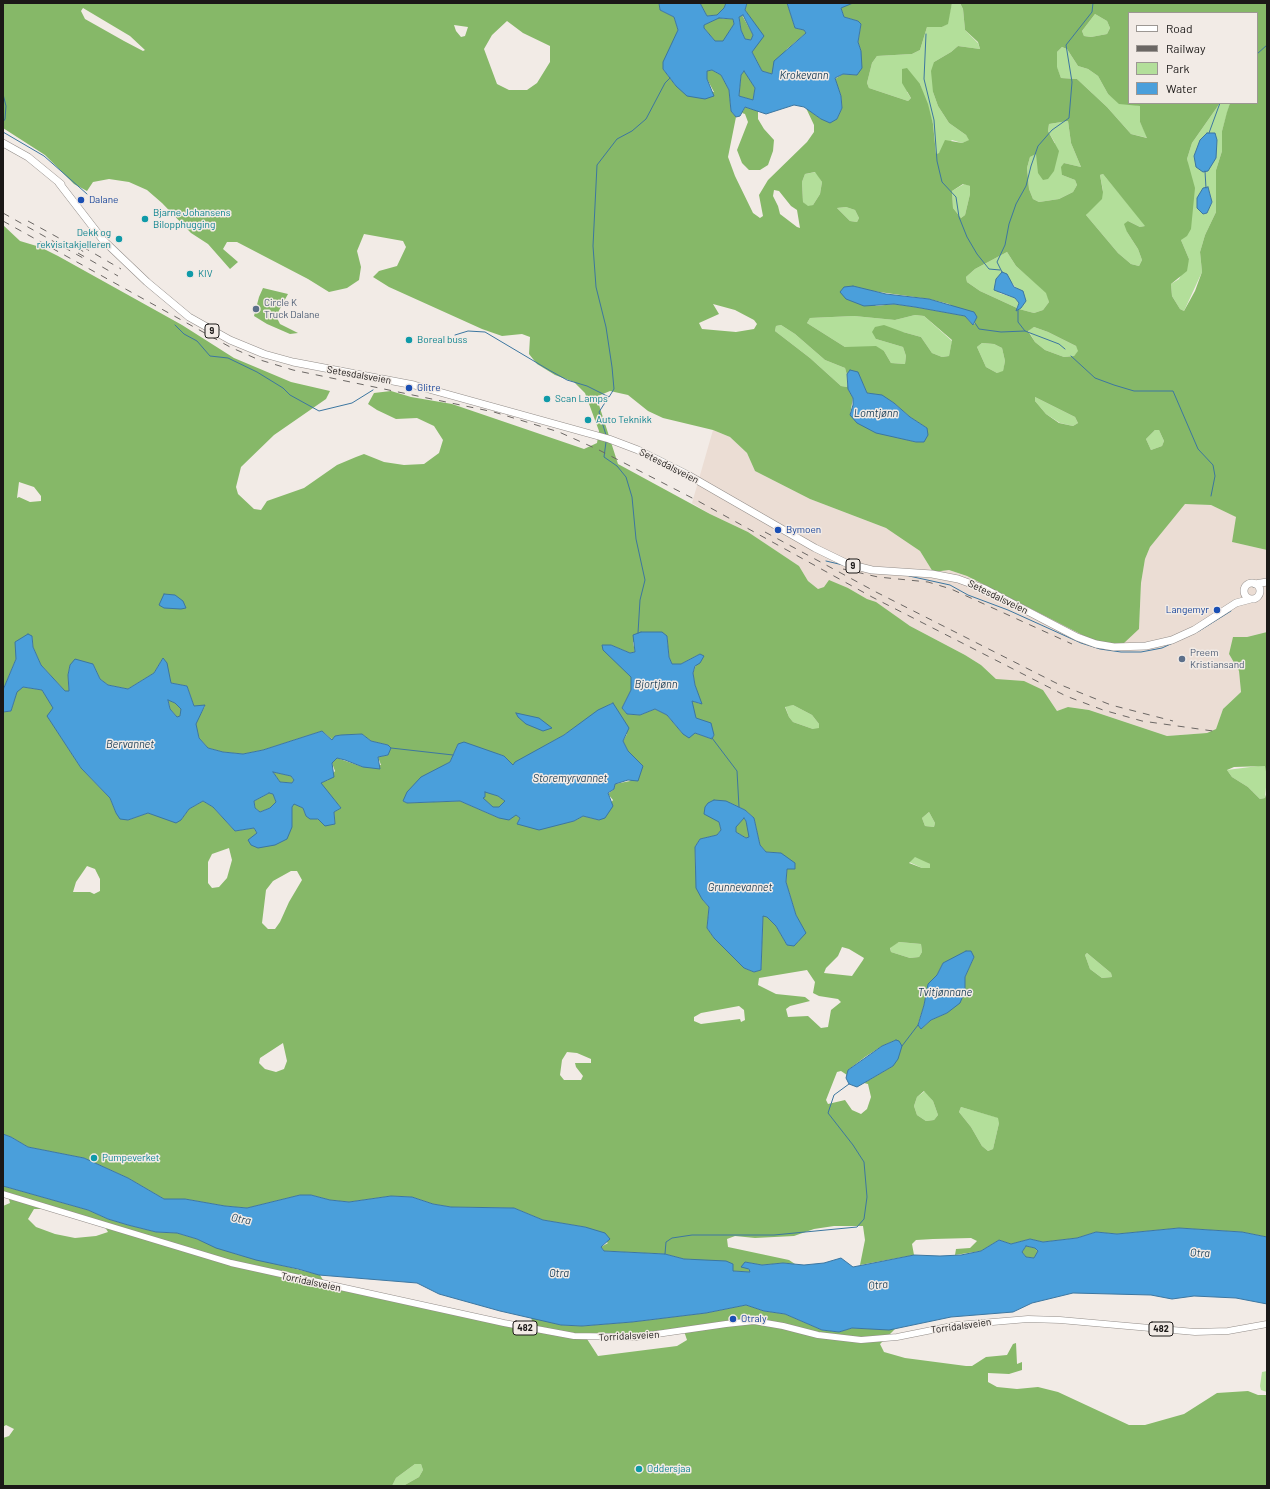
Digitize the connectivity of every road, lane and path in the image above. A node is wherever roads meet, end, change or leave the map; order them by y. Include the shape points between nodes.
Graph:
1 (3, 143) edge
2 (1267, 582) edge
3 (1255, 584) junction
4 (1267, 586) edge
5 (1245, 591) junction
6 (1260, 593) junction
7 (1251, 599) junction
8 (1227, 608) junction
9 (3, 1194) edge
10 (1267, 1324) edge

1 - 8 highway, Setesdalsveien / 9 via 35,162 70,192 112,248 179,310 240,345 299,364 414,386 609,439 638,450 688,475 815,548 854,566 878,571 932,574 962,580 985,589 1077,637 1108,647 1140,647 1172,640 1194,630
2 - 3 highway, 9
3 - 5 highway, 9 via 1249,584
3 - 6 highway
4 - 6 highway, 9
5 - 7 highway via 1246,596
5 - 8 highway, Setesdalsveien / 9
6 - 7 highway, 9
7 - 8 highway, Setesdalsveien / 9
9 - 10 main road, Torridalsveien / 482 via 246,1267 516,1326 574,1336 632,1338 754,1321 818,1335 861,1340 1028,1319 1195,1332 1228,1331

